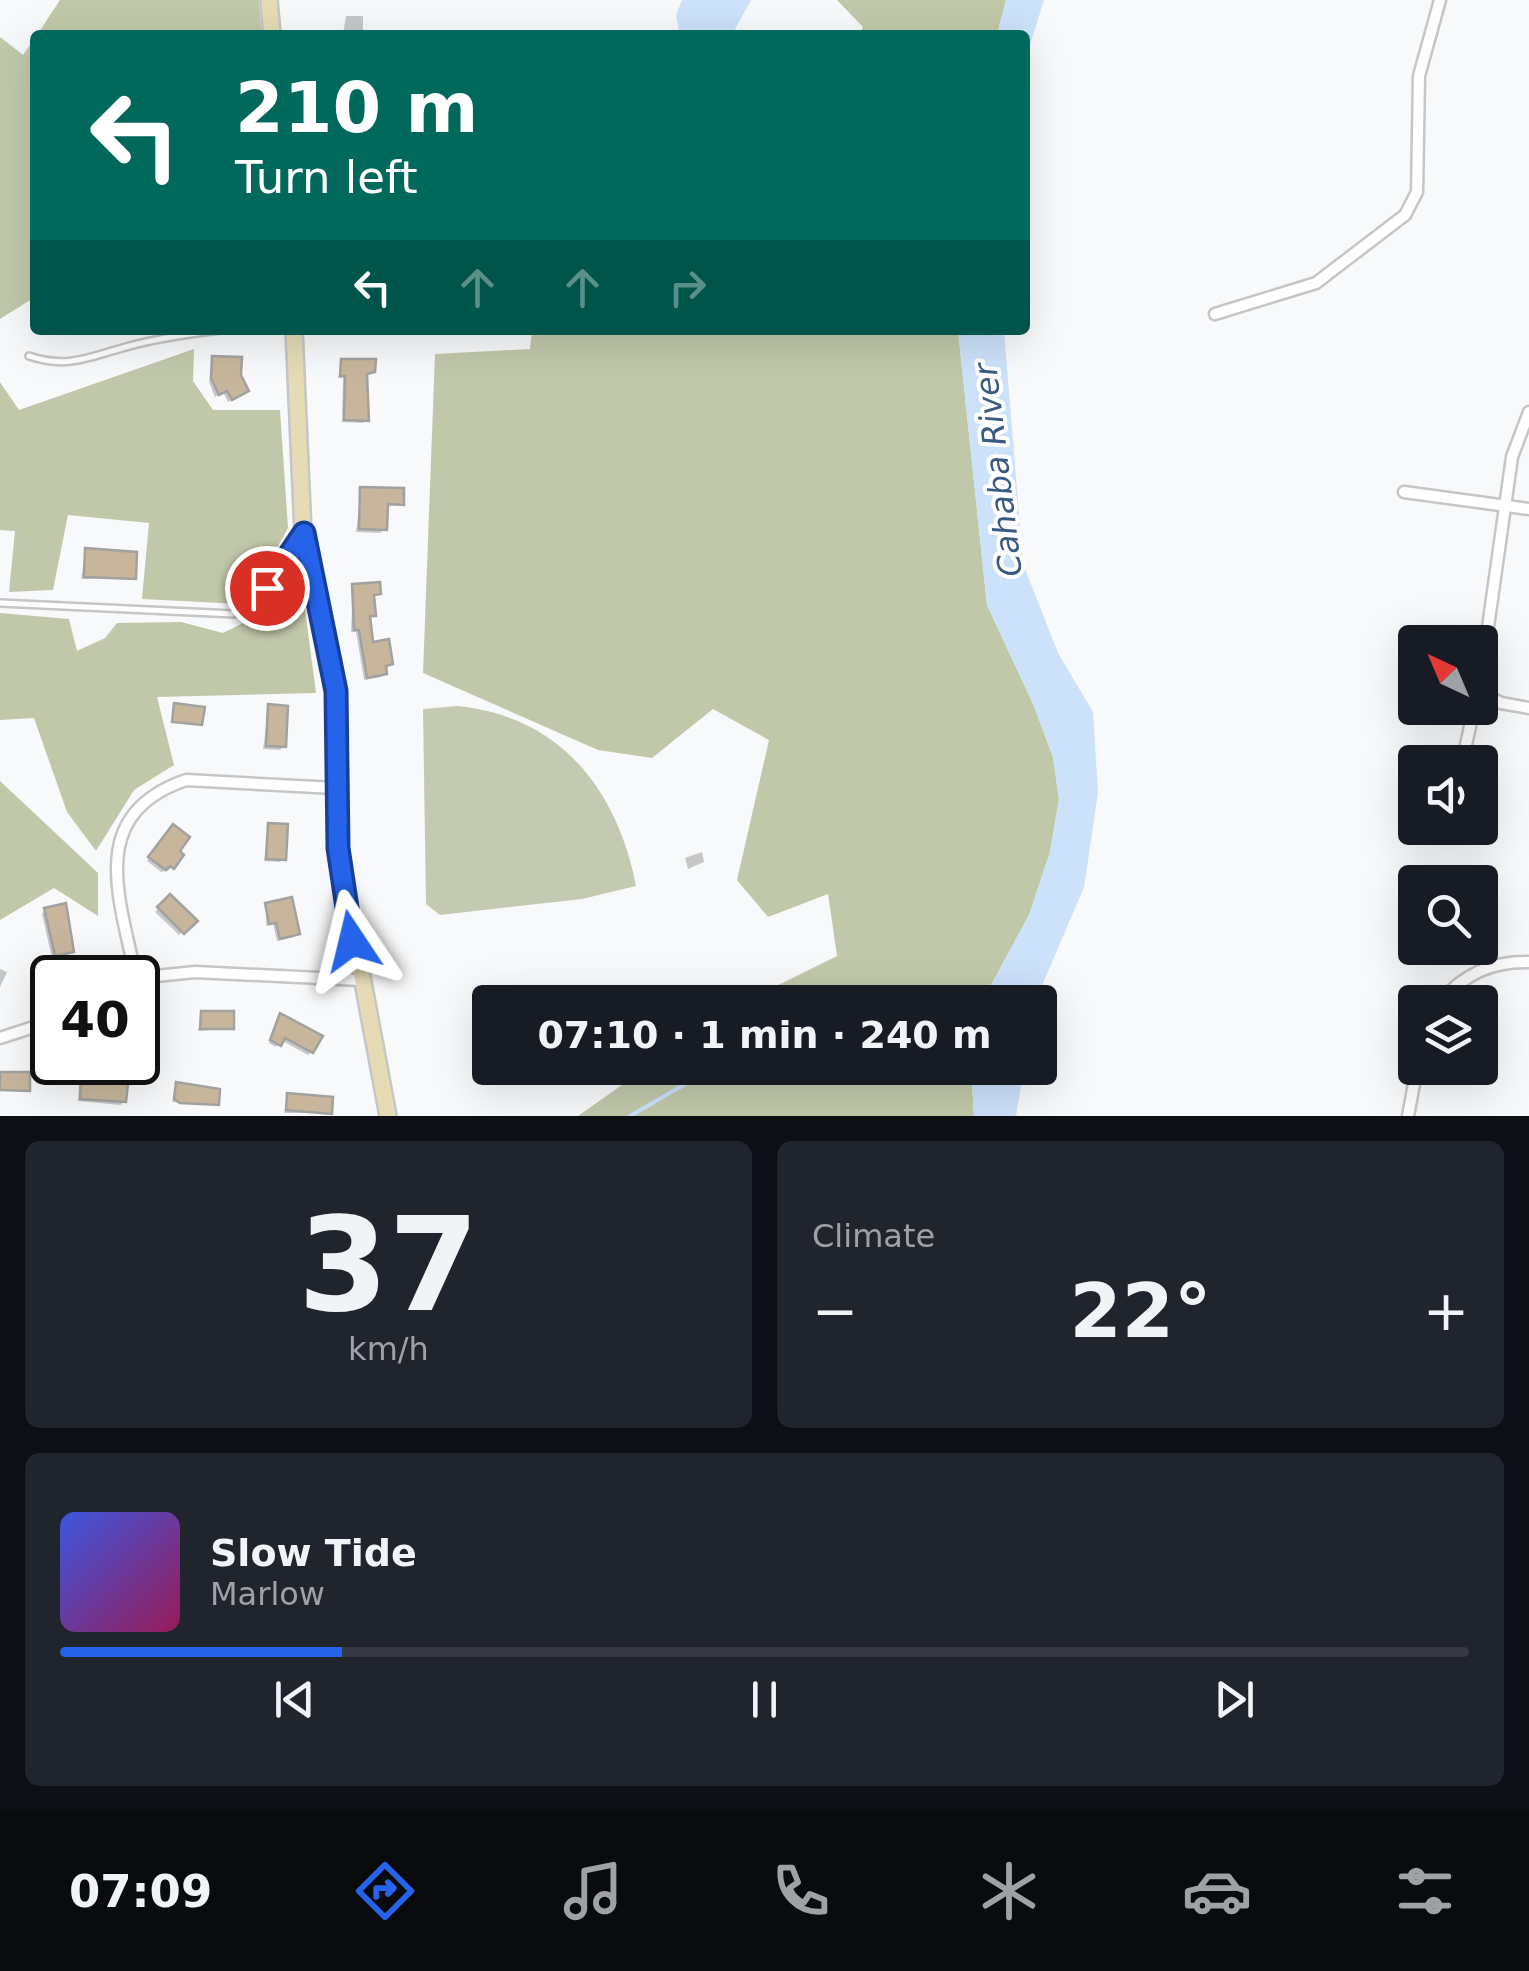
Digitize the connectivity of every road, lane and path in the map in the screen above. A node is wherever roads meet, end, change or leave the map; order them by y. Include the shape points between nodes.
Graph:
1 (269, 0) edge
2 (1440, 0) edge
3 (272, 30) edge
4 (1215, 314) dead end
5 (194, 335) edge
6 (294, 335) edge
7 (28, 356) dead end
8 (1529, 412) edge
9 (1404, 492) dead end
10 (1506, 505) junction
11 (1529, 509) edge
12 (304, 533) junction
13 (0, 603) edge
14 (1489, 625) edge
15 (1498, 701) edge
16 (1529, 708) edge
17 (334, 788) junction
18 (131, 955) edge
19 (1529, 962) edge
20 (160, 976) edge
21 (360, 980) junction
22 (1458, 985) edge
23 (30, 1028) edge
24 (0, 1038) edge
25 (1414, 1085) edge
26 (388, 1116) edge
27 (1408, 1116) edge

1 - 3 street
2 - 4 street via 1419,76 1417,192 1405,215 1316,283
5 - 7 lane via 83,363 55,365
6 - 12 street
8 - 10 street via 1512,458
9 - 10 street
10 - 11 street
10 - 14 street
12 - 13 lane via 262,596 234,614
12 - 17 street via 335,676
15 - 16 street
17 - 18 street via 186,780 141,805 118,842 114,867
17 - 21 street
19 - 22 street via 1505,961
20 - 21 street
21 - 26 street
23 - 24 street
25 - 27 street

